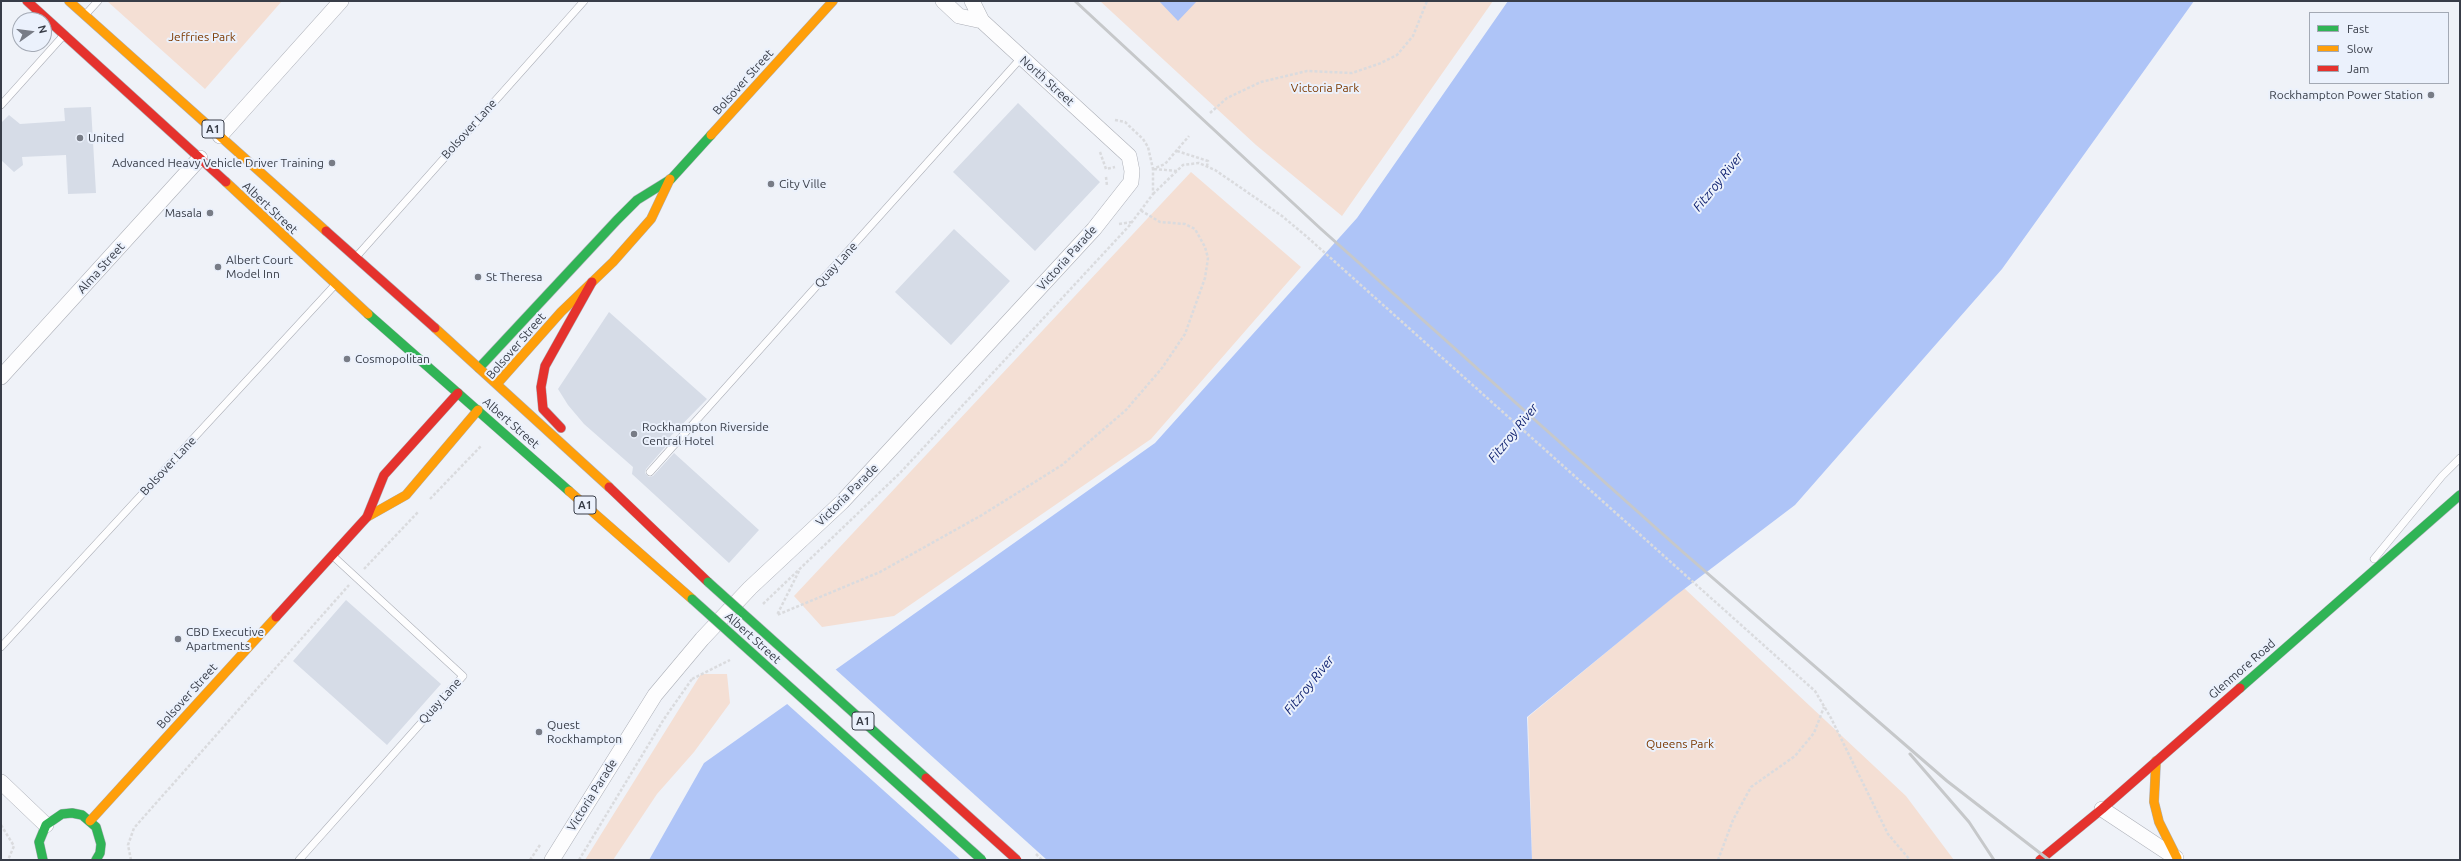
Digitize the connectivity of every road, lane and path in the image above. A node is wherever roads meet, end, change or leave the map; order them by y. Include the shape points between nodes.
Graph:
1 (27, 1) edge
2 (69, 1) edge
3 (98, 1) edge
4 (341, 1) edge
5 (584, 1) edge
6 (833, 1) edge
7 (943, 1) edge
8 (972, 1) edge
9 (1427, 1) edge
10 (86, 15) junction
11 (982, 20) junction
12 (64, 35) junction
13 (1021, 58) junction
14 (1, 105) edge
15 (1210, 114) dead end
16 (1115, 120) dead end
17 (220, 136) junction
18 (1189, 136) dead end
19 (1113, 140) joint
20 (1177, 151) junction
21 (200, 158) junction
22 (1207, 166) junction
23 (1115, 167) dead end
24 (1106, 168) dead end
25 (1153, 169) junction
26 (1177, 171) junction
27 (670, 179) junction
28 (1153, 194) junction
29 (1140, 210) junction
30 (355, 259) junction
31 (592, 282) junction
32 (334, 285) junction
33 (476, 372) junction
34 (1, 377) edge
35 (497, 384) junction
36 (461, 390) junction
37 (478, 410) junction
38 (481, 446) dead end
39 (2460, 458) edge
40 (650, 472) dead end
41 (2460, 495) edge
42 (622, 499) junction
43 (426, 503) dead end
44 (421, 508) dead end
45 (367, 516) junction
46 (332, 555) junction
47 (800, 569) junction
48 (356, 577) junction
49 (2345, 595) junction
50 (760, 607) dead end
51 (1, 647) edge
52 (700, 668) dead end
53 (1824, 706) junction
54 (2156, 760) junction
55 (1, 782) edge
56 (2102, 809) junction
57 (90, 820) junction
58 (46, 824) junction
59 (1, 825) edge
60 (2179, 859) edge
61 (8, 860) edge
62 (43, 860) edge
63 (96, 860) edge
64 (131, 860) edge
65 (299, 860) edge
66 (552, 860) edge
67 (580, 860) edge
68 (982, 860) edge
69 (1017, 860) edge
70 (1718, 860) edge
71 (1910, 860) edge
72 (2040, 860) edge

1 - 12 main road, Albert Street / A1
2 - 10 main road, Albert Street / A1
3 - 10 lane
4 - 17 street
5 - 30 lane, Bolsover Lane
6 - 27 main road, Bolsover Street
7 - 11 street via 959,16
8 - 11 street, North Street
9 - 15 path via 1414,36 1397,55 1352,73 1307,71 1261,82 1227,98
10 - 17 main road, Albert Street / A1
11 - 13 street, North Street
12 - 14 lane
12 - 21 main road, Albert Street / A1
13 - 19 street, North Street
13 - 40 lane, Quay Lane
16 - 25 path via 1125,122 1143,139 1148,147
17 - 30 main road, Albert Street / A1
18 - 20 path
19 - 66 street, Victoria Parade via 1129,156 1131,182 1094,229 842,502 750,588 702,639 655,695
20 - 22 path via 1208,161
20 - 25 path via 1165,164
21 - 32 main road, Albert Street / A1
21 - 34 street, Alma Street
22 - 26 path via 1189,164
22 - 53 path via 1282,216 1306,236 1793,671 1815,691
23 - 24 path
25 - 26 path
25 - 28 path
26 - 28 path
27 - 31 main road, Bolsover Street via 651,219
27 - 33 main road, Bolsover Street via 638,200 617,220
28 - 29 path
29 - 47 path via 1130,226 900,473
29 - 47 path via 1160,222 1185,224 1195,230 1208,258 1205,278 1185,334 1162,368 1126,410 1062,465 982,515 880,572 777,616
30 - 33 main road, Albert Street / A1
31 - 35 main road, Bolsover Street via 561,312
31 - 42 main road via 545,366 541,387 543,409
32 - 36 main road, Albert Street / A1
32 - 51 lane, Bolsover Lane
33 - 35 main road, Albert Street / A1
35 - 37 main road, Bolsover Street
35 - 42 main road, Albert Street / A1
36 - 37 main road, Albert Street / A1
36 - 45 main road, Bolsover Street via 384,475
37 - 45 main road, Bolsover Street via 406,495
37 - 68 main road, Albert Street / A1, bridge
38 - 43 path
39 - 49 lane via 2442,476
41 - 49 main road, Glenmore Road
42 - 69 main road, Albert Street / A1, bridge via 708,582
44 - 48 path
45 - 46 main road, Bolsover Street
46 - 48 lane, Quay Lane
46 - 57 main road, Bolsover Street
47 - 50 path
48 - 64 path via 134,828 128,845
48 - 65 lane, Quay Lane via 463,676
49 - 54 main road, Glenmore Road
52 - 67 path via 664,719
53 - 70 path via 1814,733 1795,756 1751,787 1733,820
53 - 71 path via 1888,834
54 - 56 main road, Glenmore Road
54 - 60 main road via 2154,802 2159,822
55 - 58 street
56 - 60 street
56 - 72 main road, Glenmore Road
57 - 58 main road via 82,815 62,814
57 - 63 main road via 100,836 100,853
58 - 62 main road via 38,842
59 - 61 path via 14,846

